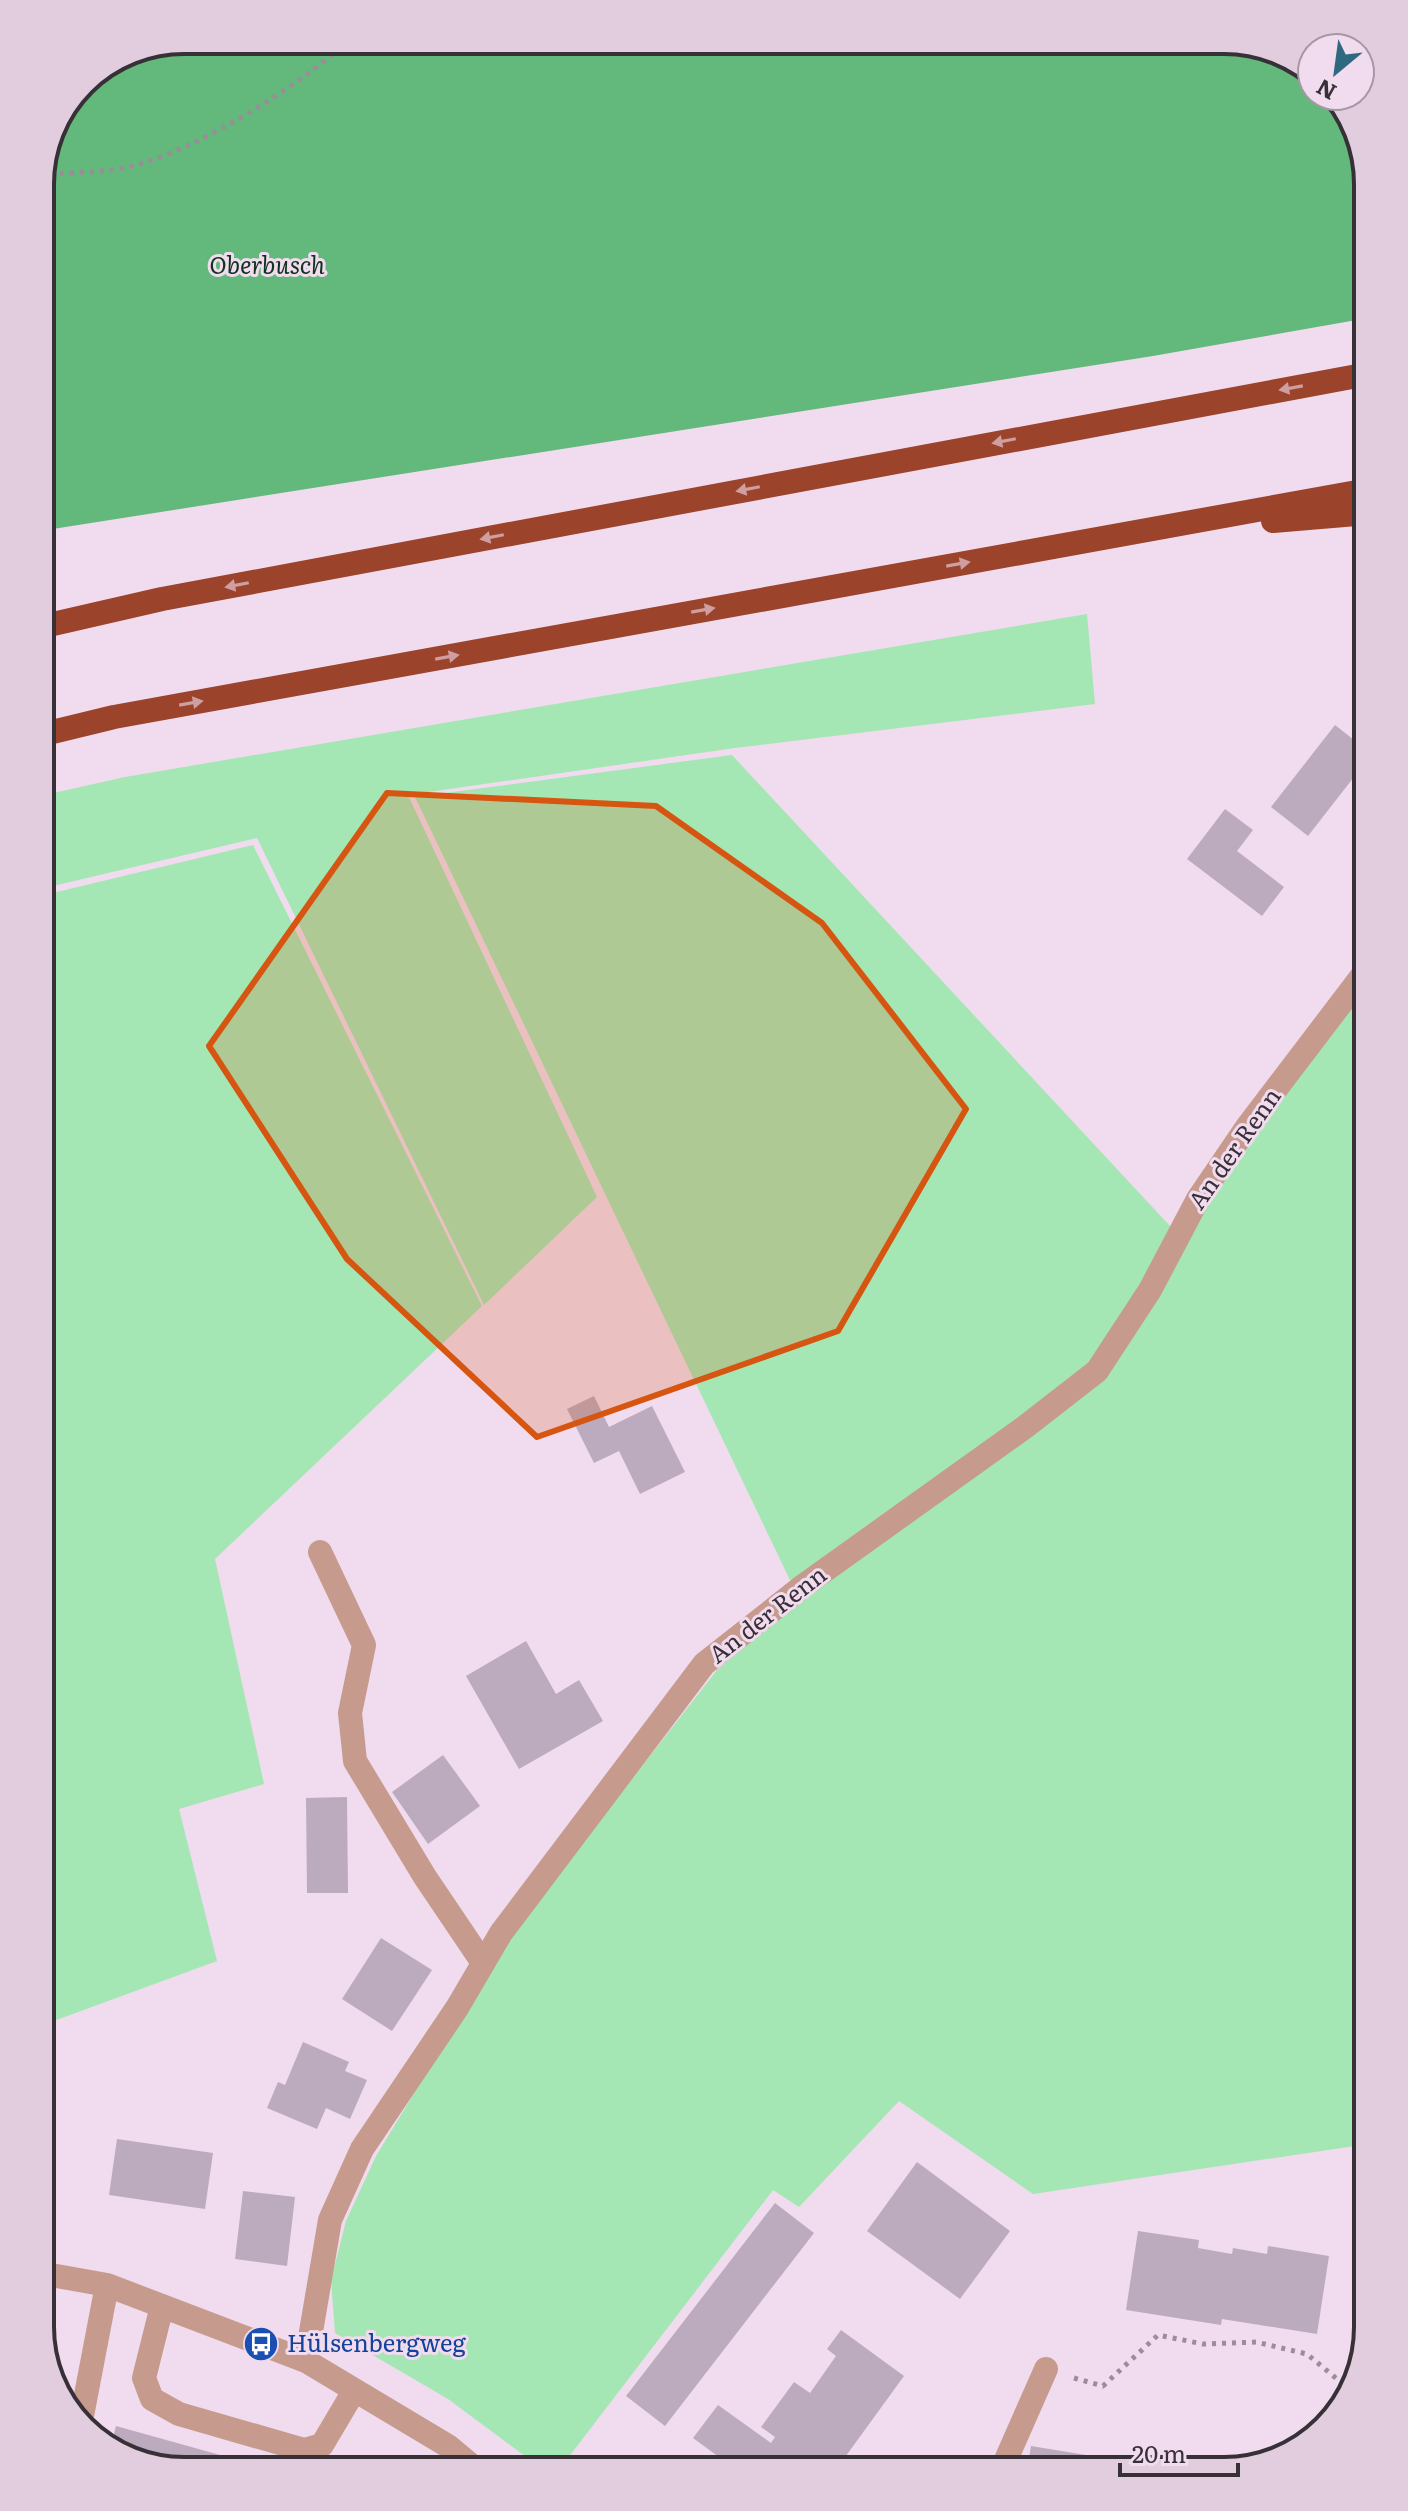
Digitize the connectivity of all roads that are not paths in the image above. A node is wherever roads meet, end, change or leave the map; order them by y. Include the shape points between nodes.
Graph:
1 (1354, 377) edge
2 (1354, 492) edge
3 (1354, 514) edge
4 (1135, 531) junction
5 (54, 624) edge
6 (54, 732) edge
7 (1354, 986) edge
8 (320, 1552) dead end
9 (483, 1963) junction
10 (54, 2276) edge
11 (107, 2285) junction
12 (162, 2306) junction
13 (306, 2361) junction
14 (1046, 2369) road end
15 (354, 2391) junction
16 (83, 2409) edge
17 (461, 2457) edge
18 (1007, 2457) edge

1 -> 5 highway via 162,599
2 - 4 highway
3 - 4 highway
6 -> 4 highway
7 - 9 street, An der Renn via 1206,1187 1150,1290 1097,1371 704,1664
8 - 9 street via 364,1645 350,1713 355,1761
9 - 13 street, An der Renn via 362,2149 330,2220
10 - 11 street
11 - 12 street
11 - 16 street
12 - 13 street
12 - 15 street via 144,2378 152,2399 179,2414 304,2450 322,2445
13 - 15 street
14 - 18 street
15 - 17 street

